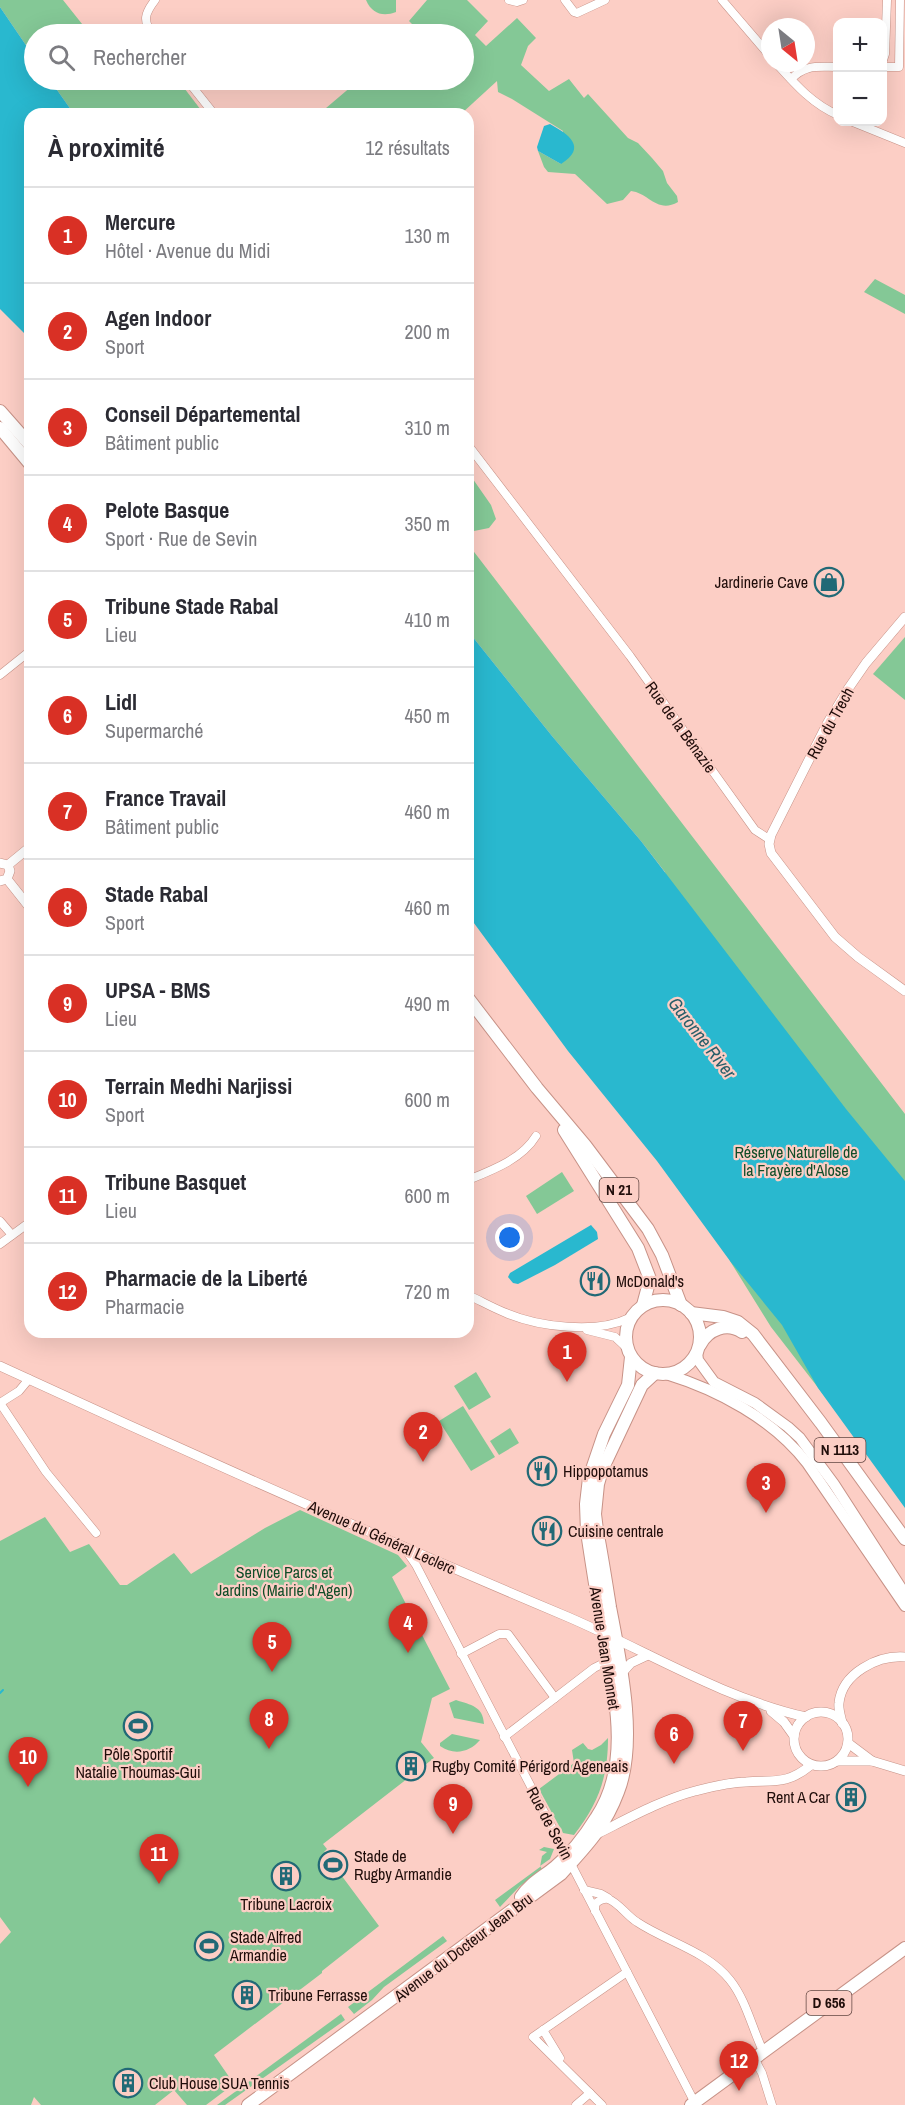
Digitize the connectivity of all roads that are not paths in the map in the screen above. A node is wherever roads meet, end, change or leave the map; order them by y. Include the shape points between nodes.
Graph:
1 (155, 0) edge
2 (509, 0) edge
3 (523, 0) edge
4 (565, 0) edge
5 (605, 0) edge
6 (722, 0) edge
7 (887, 0) edge
8 (900, 0) edge
9 (886, 18) edge
10 (146, 24) edge
11 (761, 46) edge
12 (887, 66) edge
13 (833, 67) edge
14 (784, 72) edge
15 (791, 80) junction
16 (195, 90) edge
17 (209, 108) edge
18 (833, 113) edge
19 (863, 126) edge
20 (905, 143) edge
21 (0, 411) edge
22 (0, 428) edge
23 (24, 438) edge
24 (474, 453) edge
25 (24, 457) edge
26 (905, 617) edge
27 (24, 656) edge
28 (0, 675) edge
29 (770, 839) junction
30 (24, 851) edge
31 (4, 864) edge
32 (4, 880) edge
33 (24, 902) edge
34 (905, 992) edge
35 (474, 1006) edge
36 (537, 1088) junction
37 (536, 1136) dead end
38 (474, 1177) edge
39 (0, 1221) edge
40 (24, 1226) edge
41 (12, 1235) junction
42 (0, 1244) edge
43 (474, 1298) edge
44 (643, 1305) junction
45 (686, 1309) junction
46 (630, 1318) junction
47 (571, 1326) junction
48 (698, 1349) junction
49 (630, 1353) junction
50 (773, 1362) junction
51 (0, 1365) edge
52 (661, 1373) junction
53 (29, 1379) junction
54 (0, 1403) edge
55 (96, 1533) dead end
56 (905, 1539) edge
57 (402, 1546) junction
58 (903, 1589) edge
59 (905, 1606) edge
60 (603, 1632) junction
61 (616, 1639) junction
62 (461, 1654) junction
63 (648, 1655) junction
64 (905, 1657) edge
65 (614, 1658) junction
66 (621, 1674) junction
67 (555, 1698) junction
68 (764, 1706) junction
69 (806, 1717) junction
70 (842, 1723) junction
71 (794, 1736) junction
72 (504, 1737) junction
73 (848, 1743) junction
74 (838, 1761) junction
75 (872, 1761) junction
76 (811, 1765) junction
77 (905, 1771) edge
78 (597, 1833) junction
79 (569, 1859) junction
80 (561, 1874) joint
81 (584, 1890) junction
82 (609, 1899) junction
83 (512, 1911) junction
84 (595, 1912) junction
85 (905, 1948) edge
86 (627, 1972) junction
87 (543, 2030) junction
88 (758, 2055) junction
89 (575, 2079) junction
90 (590, 2093) junction
91 (694, 2104) edge
92 (248, 2105) edge
93 (576, 2105) edge
94 (602, 2105) edge
95 (771, 2105) edge

1 - 10 street via 146,13
2 - 3 street
4 - 5 street via 577,13
6 - 11 street
7 - 9 street
8 - 12 street via 899,67
13 - 15 street via 809,67
14 - 15 street
15 - 18 street via 814,102
16 - 17 street
19 - 20 street
21 - 23 main road
22 - 25 main road
24 - 29 street, Rue de la Bénazie via 630,656 755,830
26 - 29 street, Rue du Trech via 866,663 828,722
27 - 28 street
29 - 34 street, Rue de la Bénazie via 771,853 835,937
30 - 31 street
31 - 32 street via 10,874
32 - 33 street
35 - 36 main road
36 - 44 main road, N 21 via 633,1238 650,1279
36 - 45 main road, N 21 via 648,1229
37 - 38 street via 520,1155
39 - 41 street
40 - 41 street
41 - 42 street
43 - 47 street via 511,1315
44 - 45 main road via 672,1301
44 - 46 main road
45 - 48 main road via 697,1323
45 - 50 main road, N 1113 via 730,1319 746,1327
46 - 47 street via 610,1326
46 - 49 main road via 626,1330
47 - 49 street via 615,1337
48 - 50 main road, N 1113 via 711,1332 732,1327 748,1336
48 - 52 main road via 684,1367
48 - 58 main road via 698,1360 714,1382 755,1403 800,1438
49 - 52 main road via 642,1368
49 - 60 main road, Avenue Jean Monnet via 628,1385 591,1467 586,1504
50 - 56 main road, N 1113
51 - 53 street, Avenue du Général Leclerc
52 - 59 main road via 748,1410 793,1444
52 - 61 main road, Avenue Jean Monnet via 642,1385 616,1436 598,1484 595,1514
53 - 54 street
53 - 57 street, Avenue du Général Leclerc
54 - 55 street via 45,1472
57 - 60 street, Avenue du Général Leclerc
57 - 62 street, Rue de Sevin via 416,1565
60 - 61 street, Avenue du Général Leclerc
60 - 65 main road, Avenue Jean Monnet
61 - 63 street, Avenue du Général Leclerc
61 - 65 main road, Avenue Jean Monnet
62 - 67 street via 499,1634 507,1634
62 - 72 street, Rue de Sevin
63 - 66 street via 631,1663
63 - 68 street, Avenue du Général Leclerc
64 - 70 street via 872,1663 850,1680 839,1704
65 - 66 main road, Avenue Jean Monnet
65 - 67 street
65 - 79 main road, Avenue Jean Monnet via 618,1737 611,1787 597,1817
66 - 78 main road, Avenue Jean Monnet via 627,1750 622,1780
67 - 72 street
68 - 69 street, Avenue du Général Leclerc
68 - 71 street, Avenue du Général Leclerc
69 - 70 street via 828,1713
69 - 71 street
70 - 73 street
71 - 76 street via 798,1754
72 - 79 street, Rue de Sevin
73 - 74 street
73 - 75 street
74 - 75 street
74 - 76 street via 825,1766
75 - 77 street
76 - 78 street via 781,1781 736,1783 682,1795
78 - 79 main road, Avenue Jean Monnet
79 - 80 main road, Avenue Jean Monnet
79 - 81 street, Rue de Sevin
79 - 83 main road, Avenue Jean Monnet via 526,1890
80 - 83 main road, Avenue du Docteur Jean Bru
81 - 82 street
81 - 84 street, Rue de Sevin
82 - 84 street via 598,1901
82 - 88 street via 636,1922 722,1971 737,1991
83 - 92 main road, Avenue du Docteur Jean Bru
84 - 86 street, Rue de Sevin
85 - 88 main road, D 656
86 - 87 street
86 - 91 street, Rue de Sevin
87 - 89 street
87 - 89 street via 533,2037
88 - 91 main road, D 656
88 - 95 street
89 - 90 street
90 - 93 street
90 - 94 street

